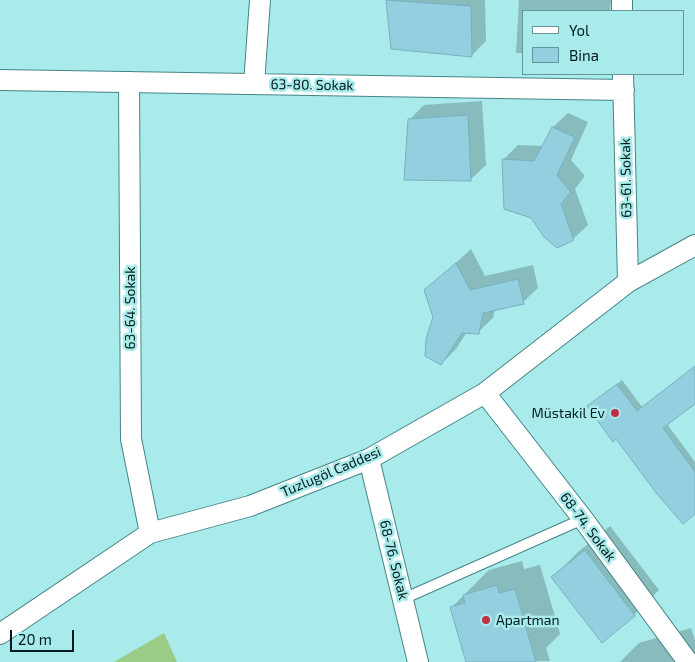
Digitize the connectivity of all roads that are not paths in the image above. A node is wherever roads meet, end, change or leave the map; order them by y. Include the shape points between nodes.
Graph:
1 (260, 0) edge
2 (0, 80) edge
3 (129, 82) junction
4 (624, 82) edge
5 (254, 84) junction
6 (695, 245) edge
7 (628, 282) junction
8 (485, 393) junction
9 (369, 459) junction
10 (583, 519) junction
11 (150, 533) junction
12 (403, 598) junction
13 (0, 634) edge
14 (418, 662) edge
15 (688, 662) edge

1 - 5 street
2 - 3 street, 63-80. Sokak
3 - 5 street, 63-80. Sokak
3 - 11 street, 63-64. Sokak via 131,439
4 - 5 street, 63-80. Sokak
4 - 7 street, 63-61. Sokak
6 - 7 street, Tuzlugöl Caddesi
7 - 8 street, Tuzlugöl Caddesi
8 - 9 street, Tuzlugöl Caddesi
8 - 10 street, 68-74. Sokak
9 - 11 street, Tuzlugöl Caddesi via 250,506
9 - 12 street, 68-76. Sokak
10 - 12 lane
10 - 15 street, 68-74. Sokak
11 - 13 street, Tuzlugöl Caddesi
12 - 14 street, 68-76. Sokak

